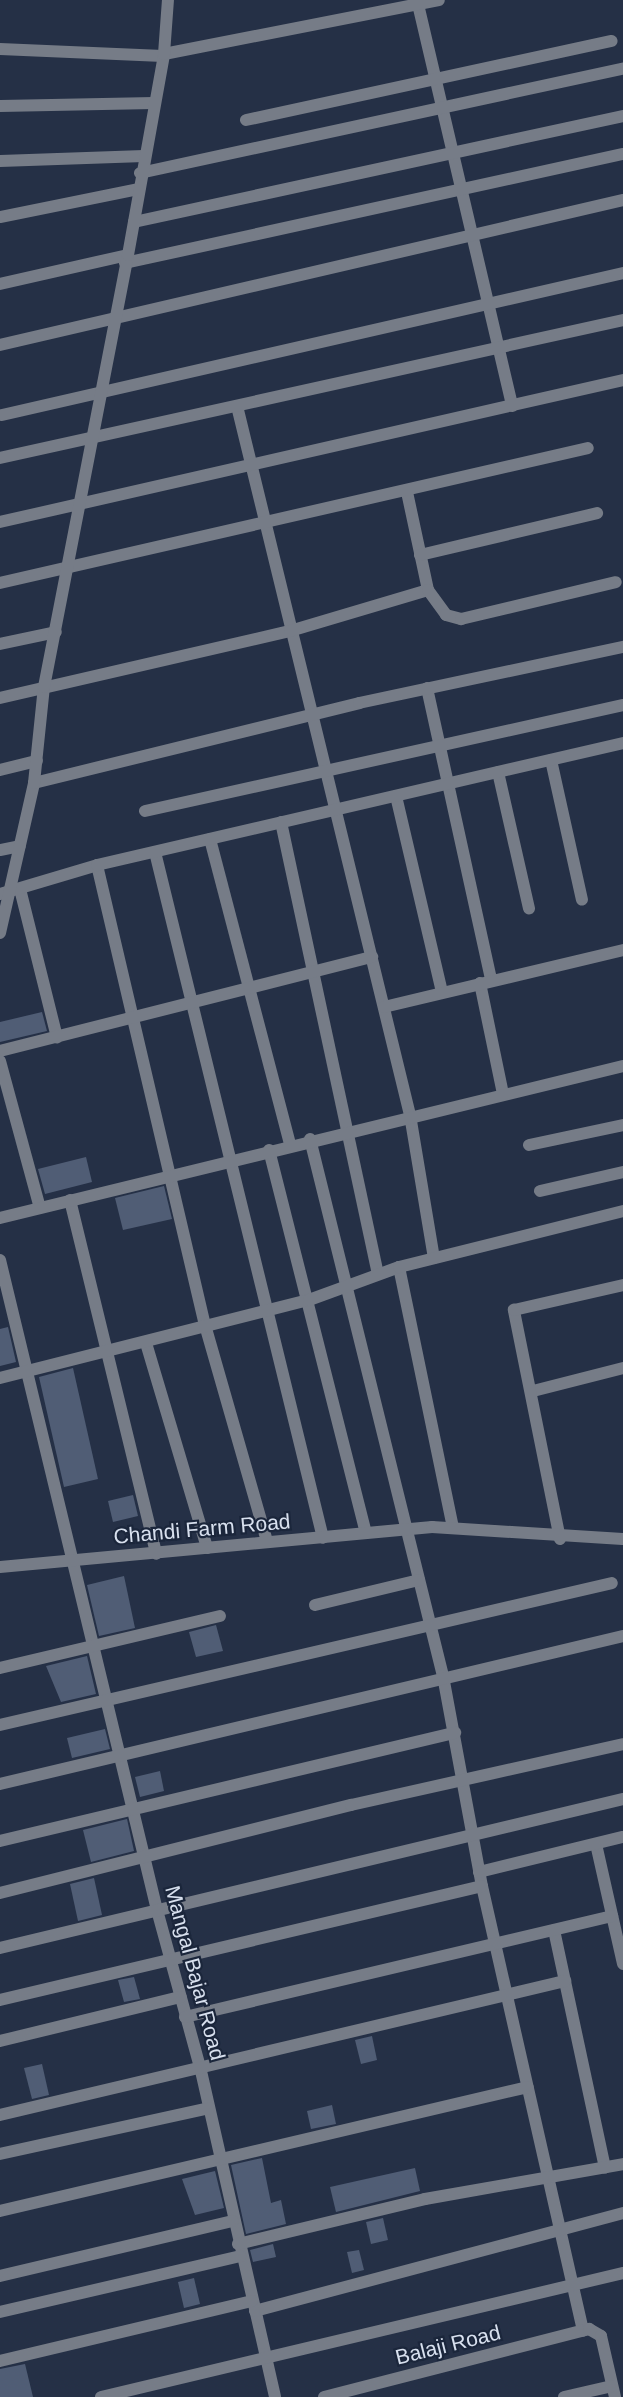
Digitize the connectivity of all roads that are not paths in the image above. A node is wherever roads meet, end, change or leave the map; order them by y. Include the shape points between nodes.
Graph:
1 (168, 0) edge
2 (439, 0) edge
3 (418, 2) edge
4 (612, 41) dead end
5 (0, 49) edge
6 (164, 55) junction
7 (623, 69) edge
8 (436, 78) junction
9 (154, 103) junction
10 (0, 106) edge
11 (444, 111) junction
12 (623, 116) edge
13 (246, 120) dead end
14 (623, 154) edge
15 (455, 155) junction
16 (144, 156) junction
17 (0, 161) edge
18 (140, 173) junction
19 (463, 188) junction
20 (139, 189) junction
21 (623, 200) edge
22 (0, 217) edge
23 (134, 222) junction
24 (474, 233) junction
25 (126, 260) junction
26 (623, 273) edge
27 (0, 284) edge
28 (490, 299) junction
29 (111, 319) junction
30 (623, 320) edge
31 (0, 345) edge
32 (500, 348) junction
33 (623, 380) edge
34 (100, 392) junction
35 (237, 406) junction
36 (512, 406) junction
37 (2, 415) dead end
38 (90, 438) junction
39 (588, 448) dead end
40 (0, 458) edge
41 (246, 462) junction
42 (407, 492) junction
43 (78, 504) junction
44 (597, 513) dead end
45 (0, 522) edge
46 (265, 525) junction
47 (420, 555) junction
48 (69, 568) junction
49 (616, 582) dead end
50 (0, 583) edge
51 (428, 590) junction
52 (290, 631) junction
53 (56, 632) junction
54 (0, 644) edge
55 (623, 647) edge
56 (44, 687) junction
57 (427, 688) junction
58 (0, 698) edge
59 (623, 705) edge
60 (313, 714) junction
61 (623, 743) edge
62 (440, 746) junction
63 (550, 760) junction
64 (37, 761) junction
65 (0, 770) edge
66 (327, 772) junction
67 (498, 772) junction
68 (34, 783) junction
69 (448, 784) junction
70 (396, 796) junction
71 (338, 809) junction
72 (145, 811) dead end
73 (281, 822) junction
74 (210, 839) junction
75 (20, 846) junction
76 (0, 850) edge
77 (155, 852) junction
78 (97, 865) junction
79 (9, 892) edge
80 (582, 900) dead end
81 (528, 909) dead end
82 (0, 933) edge
83 (623, 950) edge
84 (372, 957) junction
85 (316, 970) junction
86 (485, 981) junction
87 (248, 987) junction
88 (442, 992) junction
89 (191, 1003) junction
90 (384, 1007) junction
91 (130, 1018) junction
92 (57, 1037) junction
93 (0, 1051) edge
94 (0, 1061) edge
95 (623, 1066) edge
96 (503, 1094) junction
97 (410, 1115) junction
98 (623, 1125) edge
99 (350, 1129) junction
100 (310, 1139) junction
101 (290, 1144) junction
102 (529, 1144) dead end
103 (269, 1150) junction
104 (229, 1160) junction
105 (623, 1172) edge
106 (170, 1175) junction
107 (540, 1191) dead end
108 (70, 1200) junction
109 (40, 1208) junction
110 (623, 1211) edge
111 (0, 1218) edge
112 (434, 1258) junction
113 (0, 1260) edge
114 (399, 1267) junction
115 (378, 1273) junction
116 (347, 1284) junction
117 (623, 1285) edge
118 (309, 1300) junction
119 (266, 1311) junction
120 (205, 1325) junction
121 (146, 1343) junction
122 (107, 1353) junction
123 (623, 1368) edge
124 (29, 1371) junction
125 (0, 1378) edge
126 (533, 1390) junction
127 (453, 1527) junction
128 (407, 1529) junction
129 (366, 1533) junction
130 (322, 1538) junction
131 (560, 1539) junction
132 (623, 1539) edge
133 (267, 1541) junction
134 (207, 1548) junction
135 (156, 1554) junction
136 (74, 1560) junction
137 (0, 1567) edge
138 (419, 1580) junction
139 (612, 1583) dead end
140 (315, 1605) dead end
141 (220, 1616) dead end
142 (429, 1625) junction
143 (623, 1636) edge
144 (96, 1646) junction
145 (0, 1668) edge
146 (443, 1676) junction
147 (109, 1700) junction
148 (0, 1725) edge
149 (455, 1733) junction
150 (623, 1744) edge
151 (123, 1754) junction
152 (464, 1780) junction
153 (0, 1784) edge
154 (623, 1799) edge
155 (136, 1809) junction
156 (474, 1835) junction
157 (623, 1837) edge
158 (0, 1841) edge
159 (596, 1844) junction
160 (145, 1856) junction
161 (479, 1872) junction
162 (482, 1886) junction
163 (0, 1893) edge
164 (157, 1910) junction
165 (612, 1916) junction
166 (554, 1930) junction
167 (620, 1942) edge
168 (496, 1944) junction
169 (0, 1948) edge
170 (170, 1960) junction
171 (623, 1964) edge
172 (565, 1981) junction
173 (508, 1993) junction
174 (180, 1997) junction
175 (0, 2000) edge
176 (185, 2017) junction
177 (0, 2042) edge
178 (201, 2071) junction
179 (528, 2087) junction
180 (209, 2108) junction
181 (0, 2115) edge
182 (0, 2154) edge
183 (221, 2162) junction
184 (623, 2164) edge
185 (605, 2168) junction
186 (548, 2178) junction
187 (0, 2211) edge
188 (623, 2213) edge
189 (233, 2221) junction
190 (560, 2229) junction
191 (240, 2250) junction
192 (623, 2273) edge
193 (0, 2276) edge
194 (573, 2285) junction
195 (254, 2306) junction
196 (0, 2312) edge
197 (583, 2331) junction
198 (0, 2361) edge
199 (267, 2361) junction
200 (614, 2391) edge
201 (101, 2397) edge
202 (275, 2397) edge
203 (324, 2397) edge
204 (564, 2397) edge

1 - 6 street
2 - 3 street
3 - 6 street
3 - 8 street
4 - 8 street
5 - 6 street
6 - 9 street
7 - 11 street
8 - 11 street
8 - 13 street
9 - 10 street
9 - 16 street
11 - 15 street
11 - 18 street
12 - 15 street
14 - 19 street
15 - 19 street
15 - 23 street
16 - 17 street
16 - 18 street
18 - 20 street
19 - 24 street
19 - 25 street
20 - 22 street
20 - 23 street
21 - 24 street
23 - 25 street
24 - 28 street
24 - 29 street
25 - 27 street
25 - 29 street
26 - 28 street
28 - 32 street
28 - 34 street
29 - 31 street
29 - 34 street
30 - 32 street
32 - 35 street
32 - 36 street
33 - 36 street
34 - 37 street
34 - 38 street
35 - 38 street
35 - 41 street
36 - 41 street
38 - 40 street
38 - 43 street
39 - 42 street
41 - 43 street
41 - 46 street
42 - 46 street
42 - 47 street
43 - 45 street
43 - 48 street
44 - 47 street
46 - 48 street
46 - 52 street
47 - 51 street
48 - 50 street
48 - 53 street
49 - 51 street via 460,619 446,615
51 - 52 street
52 - 56 street
52 - 60 street
53 - 54 street
53 - 56 street
55 - 57 street
56 - 58 street
56 - 64 street
57 - 60 street
57 - 62 street
59 - 62 street
60 - 66 street
60 - 68 street
61 - 63 street
62 - 66 street
62 - 69 street
63 - 67 street
63 - 80 street
64 - 65 street
64 - 68 street
66 - 71 street
66 - 72 street
67 - 69 street
67 - 81 street
68 - 75 street
69 - 70 street
69 - 86 street
70 - 71 street
70 - 88 street
71 - 73 street
71 - 84 street
73 - 74 street
73 - 85 street
74 - 77 street
74 - 87 street
75 - 76 street
75 - 79 street
77 - 78 street
77 - 89 street
78 - 79 street
78 - 91 street
79 - 82 street
79 - 92 street
83 - 86 street
84 - 85 street
84 - 90 street
85 - 87 street
85 - 99 street
86 - 88 street
86 - 96 street
87 - 89 street
87 - 101 street
88 - 90 street
89 - 91 street
89 - 104 street
90 - 97 street
91 - 92 street
91 - 106 street
92 - 93 street
94 - 109 street
95 - 96 street
96 - 97 street
97 - 99 street
97 - 112 street
98 - 102 street
99 - 100 street
99 - 115 street
100 - 101 street
100 - 116 street
101 - 103 street
103 - 104 street
103 - 118 street
104 - 106 street
104 - 119 street
105 - 107 street
106 - 108 street
106 - 120 street
108 - 109 street
108 - 122 street
109 - 111 street
110 - 112 street
112 - 114 street
113 - 124 street, Mangal Bajar Road
114 - 115 street
114 - 127 street
115 - 116 street
116 - 118 street
116 - 128 street
117 - 126 street via 514,1310
118 - 119 street
118 - 129 street
119 - 120 street
119 - 130 street
120 - 121 street
120 - 133 street
121 - 122 street
121 - 134 street
122 - 124 street
122 - 135 street
123 - 126 street
124 - 125 street
124 - 136 street, Mangal Bajar Road
126 - 131 street
127 - 128 street, Chandi Farm Road
127 - 131 street, Chandi Farm Road
128 - 129 street, Chandi Farm Road
128 - 138 street
129 - 130 street, Chandi Farm Road
130 - 133 street, Chandi Farm Road
131 - 132 street, Chandi Farm Road
133 - 134 street, Chandi Farm Road
134 - 135 street, Chandi Farm Road
135 - 136 street, Chandi Farm Road
136 - 137 street, Chandi Farm Road
136 - 144 street, Mangal Bajar Road
138 - 140 street
138 - 142 street
139 - 142 street
141 - 144 street
142 - 146 street
142 - 147 street
143 - 146 street
144 - 145 street
144 - 147 street, Mangal Bajar Road
146 - 149 street
146 - 151 street
147 - 148 street
147 - 151 street, Mangal Bajar Road
149 - 152 street
149 - 155 street
150 - 152 street
151 - 153 street
151 - 155 street, Mangal Bajar Road
152 - 156 street
152 - 160 street
154 - 156 street
155 - 158 street
155 - 160 street, Mangal Bajar Road
156 - 161 street
156 - 164 street
157 - 159 street
159 - 161 street
159 - 165 street
160 - 163 street
160 - 164 street, Mangal Bajar Road
161 - 162 street
162 - 168 street
162 - 170 street
164 - 169 street
164 - 170 street, Mangal Bajar Road
165 - 166 street
165 - 167 street
166 - 168 street
166 - 172 street
167 - 171 street
168 - 173 street
168 - 176 street
170 - 174 street, Mangal Bajar Road
170 - 175 street
172 - 173 street
172 - 185 street
173 - 178 street
173 - 179 street
174 - 176 street, Mangal Bajar Road
174 - 177 street
176 - 178 street, Mangal Bajar Road
178 - 180 street, Mangal Bajar Road
178 - 181 street
179 - 183 street
179 - 186 street
180 - 182 street
180 - 183 street, Mangal Bajar Road
183 - 187 street
183 - 189 street, Mangal Bajar Road
184 - 185 street
185 - 186 street
186 - 190 street
186 - 191 street via 425,2199
188 - 190 street
189 - 191 street, Mangal Bajar Road
189 - 193 street
190 - 194 street
190 - 195 street
191 - 195 street, Mangal Bajar Road
191 - 196 street
192 - 194 street
194 - 197 street
194 - 199 street
195 - 198 street
195 - 199 street, Mangal Bajar Road
197 - 200 street via 601,2336
197 - 203 street, Balaji Road
199 - 201 street
199 - 202 street, Mangal Bajar Road
200 - 204 street

